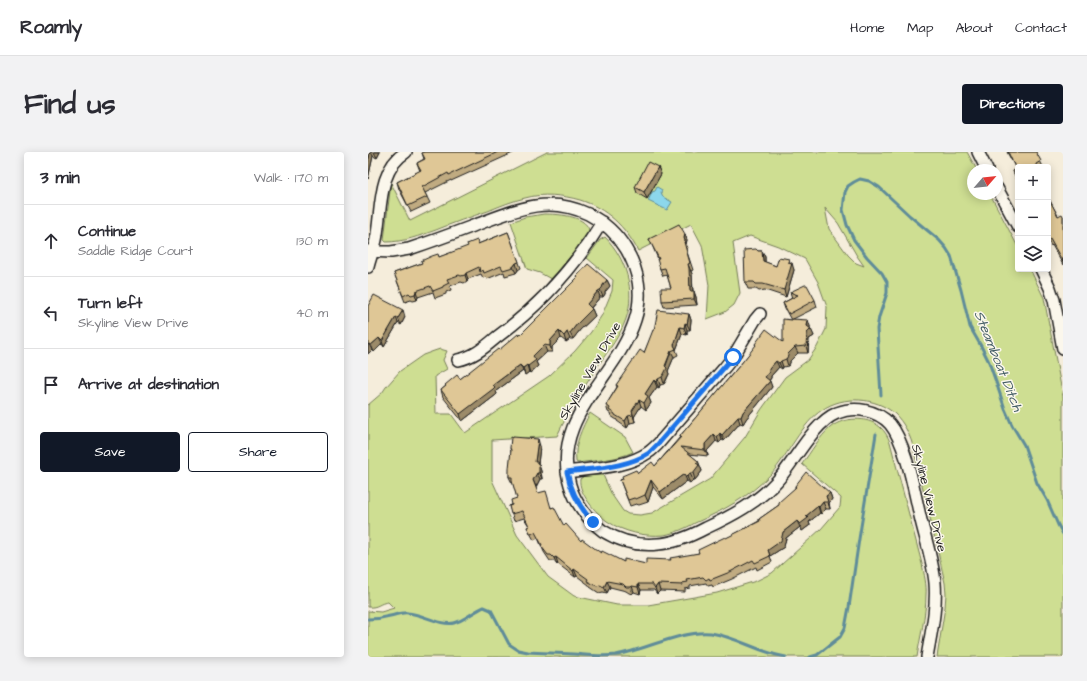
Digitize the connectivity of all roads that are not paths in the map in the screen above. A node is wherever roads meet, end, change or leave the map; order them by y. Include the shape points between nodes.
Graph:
1 (406, 152) edge
2 (978, 152) edge
3 (985, 164) edge
4 (1003, 199) edge
5 (1015, 221) edge
6 (602, 222) junction
7 (370, 251) edge
8 (368, 267) edge
9 (1042, 272) edge
10 (760, 314) dead end
11 (1063, 349) edge
12 (458, 360) dead end
13 (567, 472) junction
14 (927, 657) edge

1 - 7 street via 392,164 387,174 376,240
2 - 3 street
4 - 5 street
6 - 7 street, Skyline View Drive via 575,208 542,205 521,208 409,249 390,252
6 - 12 street via 584,251 542,298 478,352
6 - 13 street, Skyline View Drive via 619,239 631,258 638,281 638,305 627,339 584,405 569,436
7 - 8 street
9 - 11 street via 1054,300
10 - 13 street via 725,367 649,452 619,465
13 - 14 street, Skyline View Drive via 578,503 585,514 603,530 637,544 671,542 728,518 761,496 776,483 817,428 829,417 838,412 857,410 884,418 894,430 903,449 932,565 935,597

